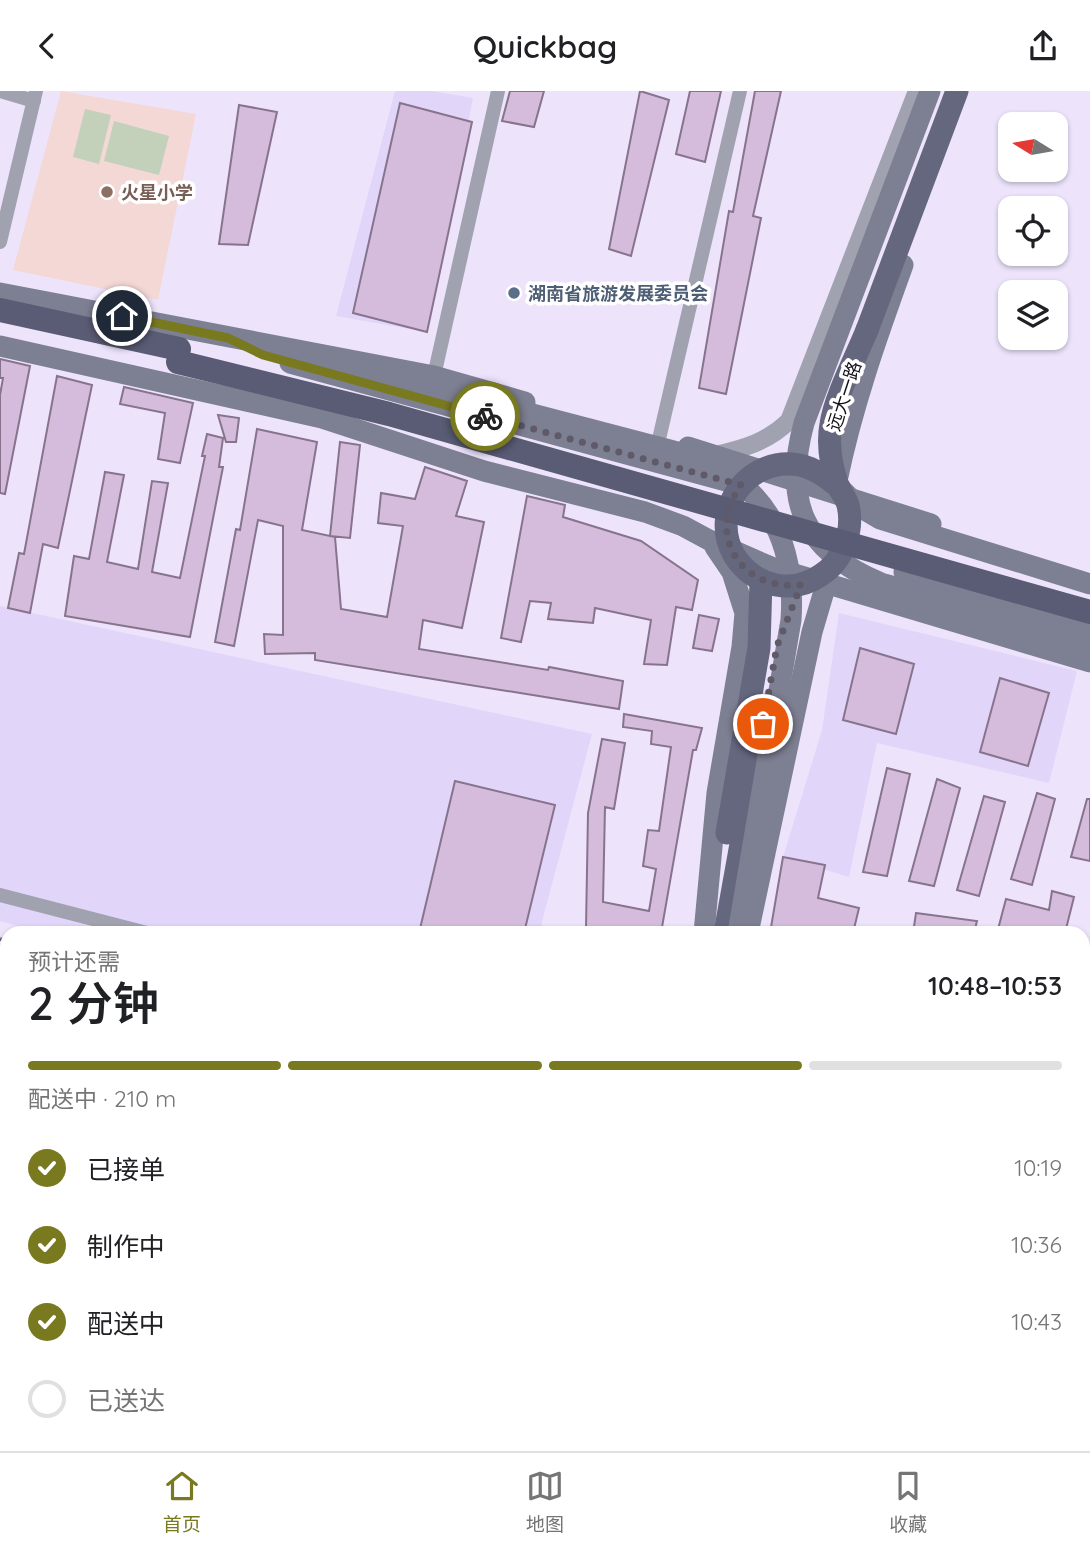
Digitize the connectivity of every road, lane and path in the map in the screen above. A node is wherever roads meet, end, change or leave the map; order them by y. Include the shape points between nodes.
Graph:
1 (498, 91) edge
2 (740, 91) edge
3 (916, 91) edge
4 (930, 91) edge
5 (0, 92) edge
6 (951, 92) edge
7 (35, 96) edge
8 (0, 242) edge
9 (0, 293) edge
10 (0, 310) edge
11 (0, 324) edge
12 (859, 328) junction
13 (228, 338) junction
14 (0, 346) edge
15 (269, 347) junction
16 (343, 371) junction
17 (434, 376) junction
18 (659, 439) junction
19 (407, 441) junction
20 (716, 455) junction
21 (780, 464) junction
22 (741, 485) junction
23 (836, 490) junction
24 (726, 521) junction
25 (709, 540) junction
26 (842, 553) junction
27 (1090, 575) edge
28 (761, 580) junction
29 (827, 581) junction
30 (1090, 584) edge
31 (801, 585) junction
32 (1090, 596) edge
33 (1090, 612) edge
34 (1090, 627) edge
35 (1090, 641) edge
36 (1090, 662) edge
37 (0, 895) edge
38 (120, 926) edge
39 (705, 926) edge
40 (711, 926) edge
41 (726, 926) edge
42 (739, 926) edge
43 (749, 926) edge

1 - 17 street
2 - 18 street
3 - 20 street via 789,421 753,446
4 - 35 main road, bridge via 804,423 794,465 797,501 828,551 858,573
5 - 7 street
6 - 12 main road, 远大一路
6 - 23 main road via 956,120 866,367 847,430
7 - 8 street
9 - 13 main road
10 - 32 highway, bridge via 392,401
11 - 33 highway, bridge via 390,414
12 - 21 main road, 远大一路, bridge via 809,428
12 - 23 main road, 远大一路, bridge via 831,421 828,451
13 - 15 main road
13 - 16 main road via 263,355
14 - 19 main road
15 - 16 main road
15 - 17 main road
16 - 22 main road
16 - 42 main road, bridge via 701,458 728,471 767,509 790,565 791,620
17 - 18 main road
18 - 20 main road
19 - 24 main road
19 - 25 main road via 484,471 645,512
20 - 23 main road
21 - 22 main road, bridge via 759,471
21 - 23 main road, bridge via 806,466
22 - 24 main road, bridge via 730,502
23 - 26 main road, 远大一路, bridge via 848,505
23 - 27 main road
23 - 30 main road, bridge via 880,519
24 - 28 main road, bridge via 734,556
25 - 29 main road via 771,567
25 - 39 main road via 732,572 745,613 717,793
26 - 31 main road, bridge via 825,574
26 - 34 main road
28 - 31 main road, bridge
28 - 40 main road via 759,648
29 - 36 main road
29 - 43 main road
31 - 41 main road, bridge via 777,646
37 - 38 street

